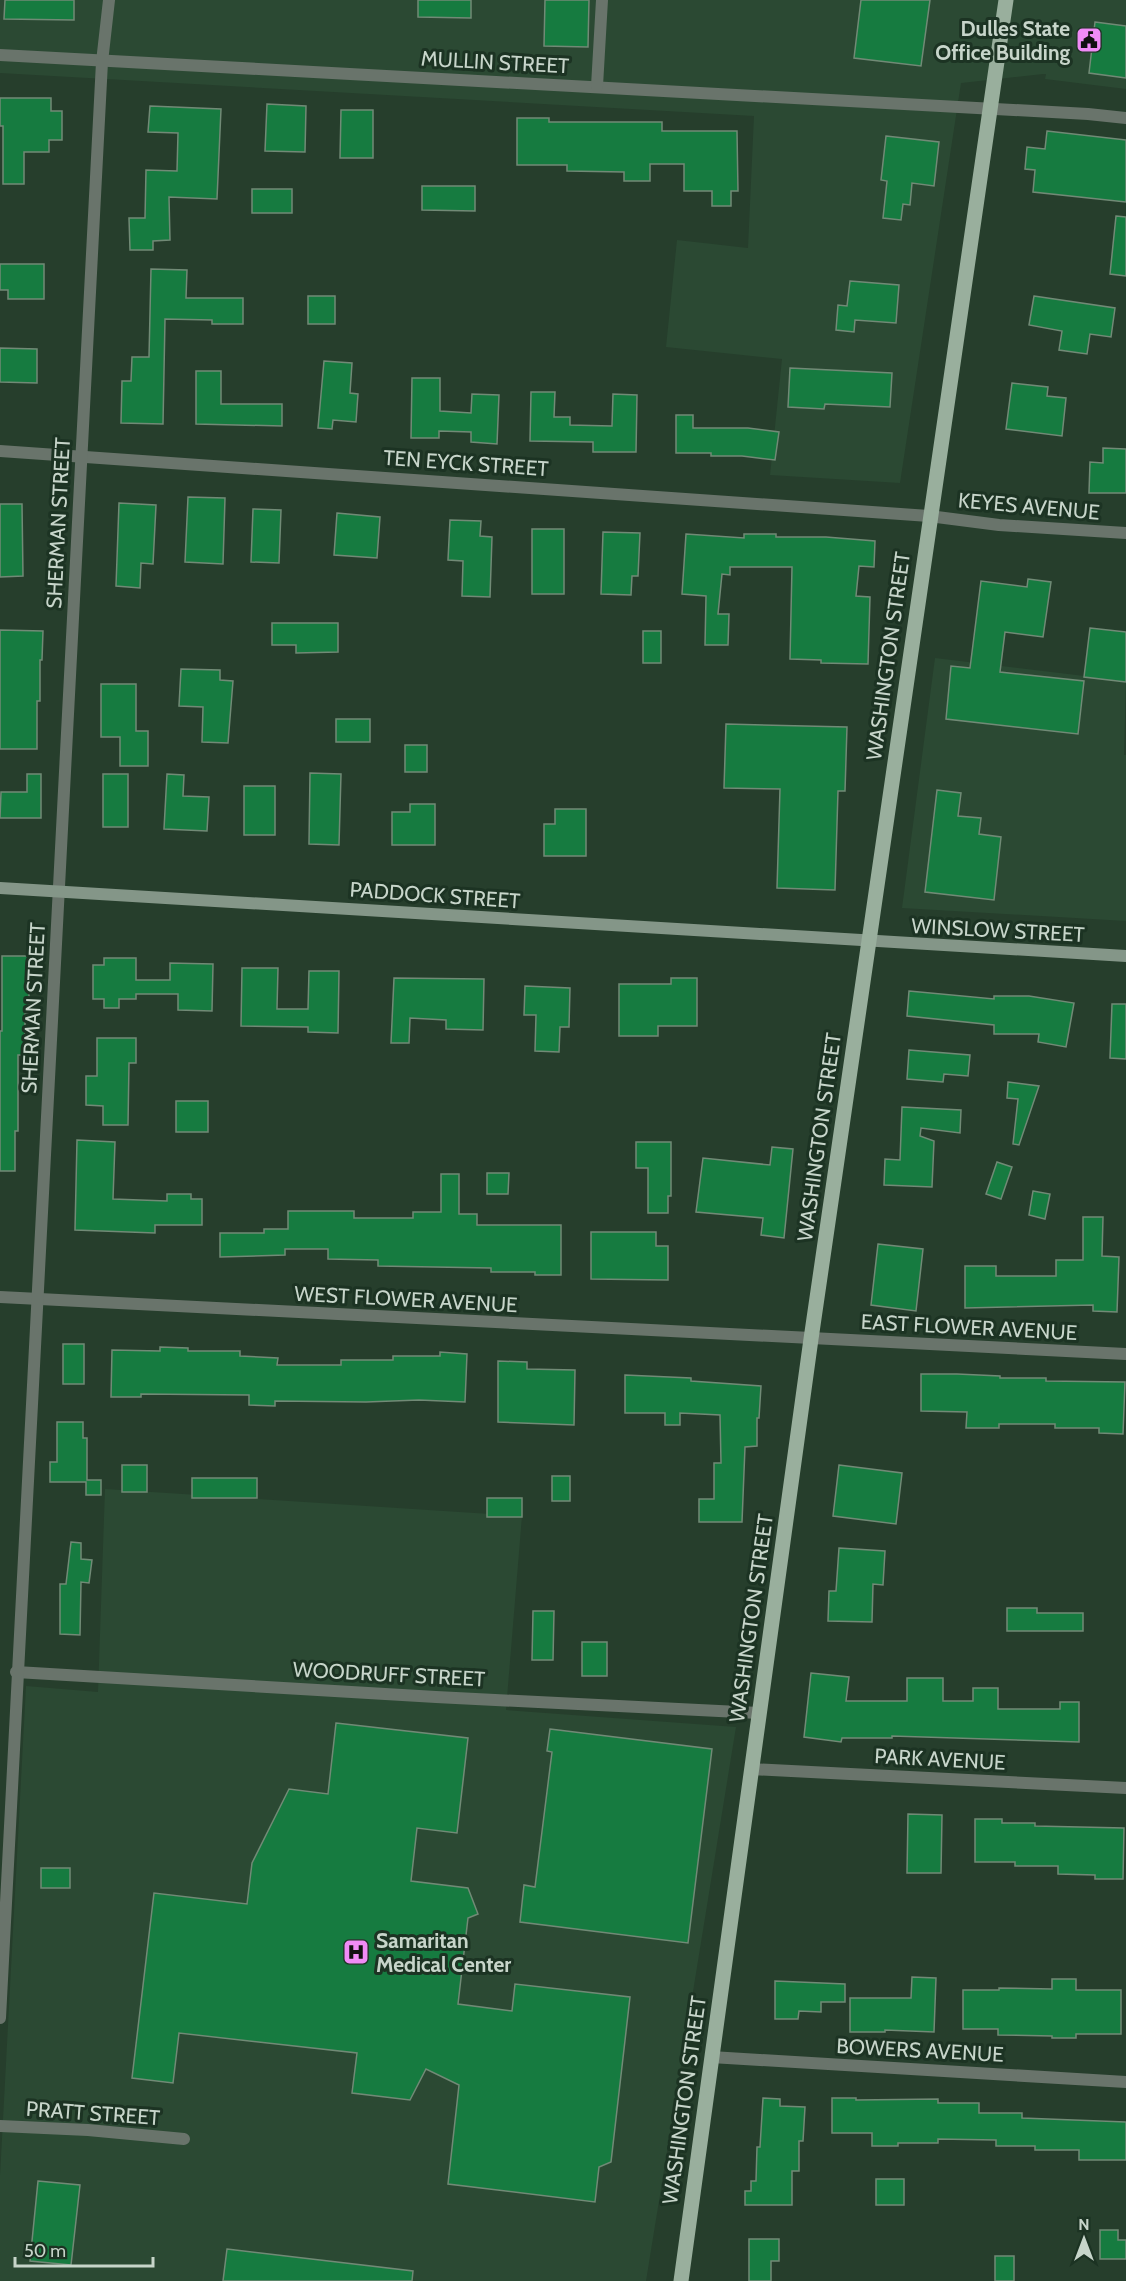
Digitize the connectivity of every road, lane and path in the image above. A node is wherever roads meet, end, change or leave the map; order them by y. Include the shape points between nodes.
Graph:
1 (109, 0) edge
2 (602, 0) edge
3 (1006, 0) edge
4 (0, 55) edge
5 (102, 62) junction
6 (597, 86) junction
7 (989, 109) junction
8 (1126, 118) edge
9 (0, 450) edge
10 (80, 456) junction
11 (929, 516) junction
12 (1126, 533) edge
13 (0, 888) edge
14 (58, 893) junction
15 (868, 942) junction
16 (1126, 956) edge
17 (0, 1298) edge
18 (38, 1300) junction
19 (811, 1340) junction
20 (1126, 1354) edge
21 (16, 1672) junction
22 (759, 1713) junction
23 (751, 1769) junction
24 (1126, 1788) edge
25 (0, 2018) edge
26 (711, 2057) junction
27 (1126, 2082) edge
28 (0, 2126) edge
29 (184, 2139) dead end
30 (681, 2281) edge

1 - 5 street, SHERMAN STREET
2 - 6 street
3 - 7 main road, WASHINGTON STREET
4 - 5 street, MULLIN STREET
5 - 6 street, MULLIN STREET
5 - 10 street, SHERMAN STREET
6 - 7 street, MULLIN STREET
7 - 8 street, MULLIN STREET
7 - 11 main road, WASHINGTON STREET
9 - 10 street, TEN EYCK STREET
10 - 11 street, TEN EYCK STREET
10 - 14 street, SHERMAN STREET
11 - 12 street, KEYES AVENUE
11 - 15 main road, WASHINGTON STREET
13 - 14 main road, PADDOCK STREET
14 - 15 main road, PADDOCK STREET
14 - 18 street, SHERMAN STREET
15 - 16 main road, WINSLOW STREET
15 - 19 main road, WASHINGTON STREET
17 - 18 street, WEST FLOWER AVENUE
18 - 19 street, WEST FLOWER AVENUE
18 - 21 street, SHERMAN STREET
19 - 20 street, EAST FLOWER AVENUE
19 - 22 main road, WASHINGTON STREET
21 - 22 street, WOODRUFF STREET
21 - 25 street, SHERMAN STREET
22 - 23 main road, WASHINGTON STREET
23 - 24 street, PARK AVENUE
23 - 26 main road, WASHINGTON STREET
26 - 27 street, BOWERS AVENUE
26 - 30 main road, WASHINGTON STREET
28 - 29 street, PRATT STREET

